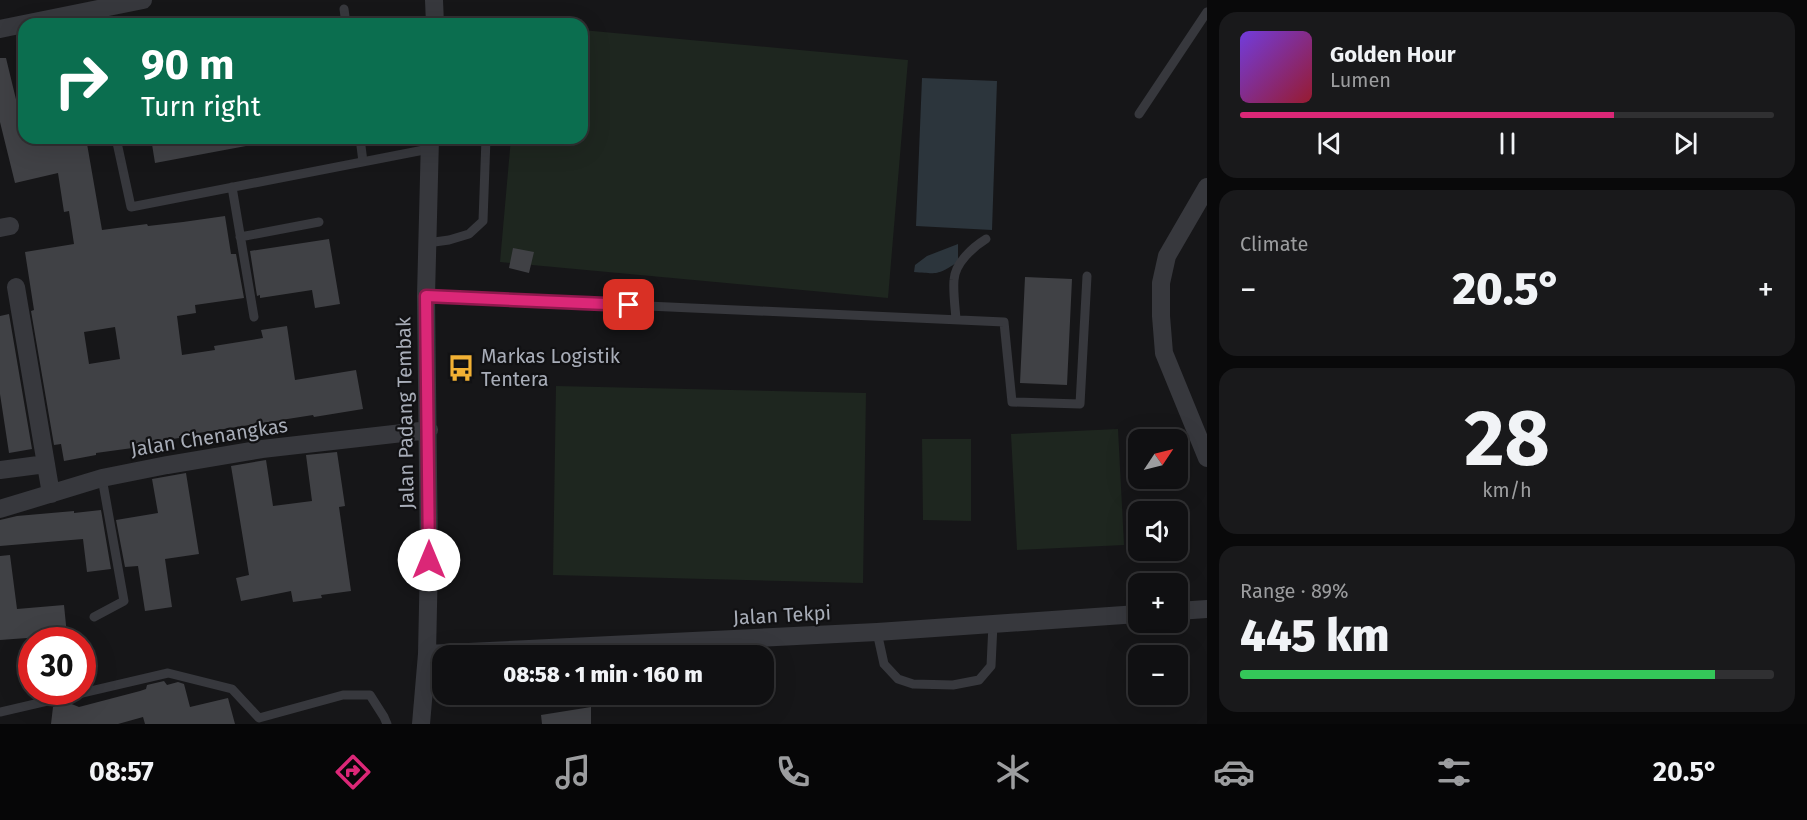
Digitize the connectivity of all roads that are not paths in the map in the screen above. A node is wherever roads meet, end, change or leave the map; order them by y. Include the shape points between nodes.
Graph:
1 (143, 0) edge
2 (434, 0) edge
3 (106, 4) edge
4 (344, 9) dead end
5 (1207, 12) edge
6 (49, 18) edge
7 (345, 18) edge
8 (435, 18) edge
9 (18, 25) edge
10 (0, 29) edge
11 (1138, 114) dead end
12 (117, 144) edge
13 (361, 144) edge
14 (430, 144) edge
15 (486, 144) edge
16 (363, 162) junction
17 (232, 187) junction
18 (1207, 187) edge
19 (319, 222) dead end
20 (240, 237) junction
21 (986, 239) dead end
22 (427, 243) junction
23 (1087, 276) dead end
24 (16, 287) dead end
25 (426, 296) junction
26 (254, 317) dead end
27 (956, 319) junction
28 (429, 430) junction
29 (1207, 458) edge
30 (46, 464) junction
31 (0, 471) edge
32 (102, 478) junction
33 (51, 494) junction
34 (0, 509) edge
35 (1207, 609) edge
36 (1188, 610) edge
37 (1128, 615) edge
38 (94, 616) dead end
39 (993, 624) junction
40 (877, 633) junction
41 (427, 654) junction
42 (0, 712) edge
43 (387, 724) edge
44 (421, 724) edge

1 - 3 street
2 - 8 street
3 - 6 street
4 - 7 lane
5 - 11 lane
9 - 10 street
12 - 17 lane via 131,207
13 - 16 lane
14 - 16 lane
14 - 22 street, Jalan Padang Tembak
15 - 22 lane via 483,220 469,234
16 - 17 lane
17 - 20 lane
18 - 29 street via 1167,256 1161,283 1161,316 1164,353
19 - 20 lane
20 - 26 lane
21 - 27 lane via 967,255 954,278
22 - 25 street, Jalan Padang Tembak
23 - 27 lane via 1080,404 1012,402 1004,322
24 - 30 street
25 - 27 lane
25 - 28 street, Jalan Padang Tembak
28 - 32 street, Jalan Chenangkas via 262,449
28 - 41 street, Jalan Padang Tembak
30 - 31 street
30 - 33 street
32 - 33 street, Jalan Chenangkas
32 - 38 lane via 124,601
33 - 34 street, Jalan Chenangkas
35 - 36 street
37 - 39 street, Jalan Tekpi
39 - 40 street, Jalan Tekpi
39 - 40 lane via 991,666 979,680 953,685 913,684 898,679 884,664
40 - 41 street, Jalan Tekpi
41 - 44 street, Jalan Padang Tembak
42 - 43 lane via 168,673 232,689 259,718 343,695 370,695

